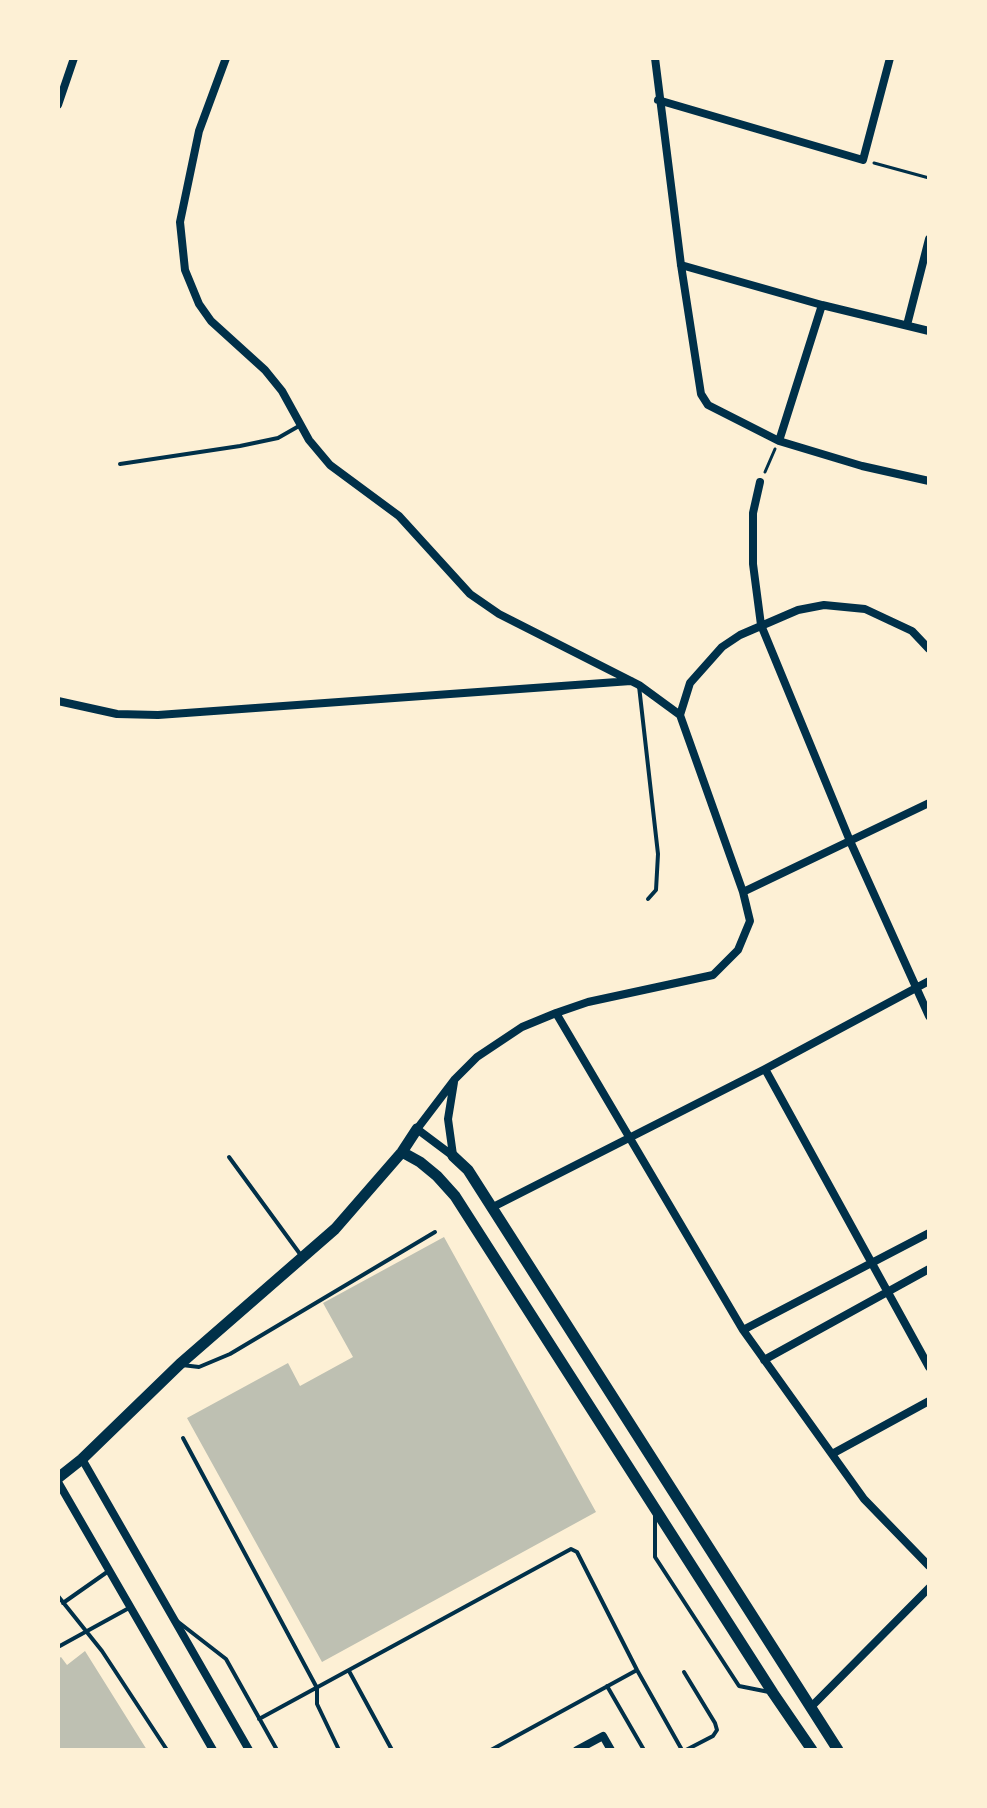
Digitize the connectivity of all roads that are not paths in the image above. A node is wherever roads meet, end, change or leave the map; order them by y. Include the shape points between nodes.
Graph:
1 (74, 58) edge
2 (226, 58) edge
3 (655, 58) edge
4 (890, 58) edge
5 (658, 100) junction
6 (58, 105) edge
7 (929, 239) edge
8 (681, 265) junction
9 (822, 305) junction
10 (907, 325) junction
11 (929, 331) edge
12 (301, 425) junction
13 (779, 441) junction
14 (120, 464) dead end
15 (929, 481) edge
16 (760, 482) road end
17 (761, 625) junction
18 (929, 649) edge
19 (636, 683) junction
20 (58, 701) edge
21 (680, 715) junction
22 (929, 803) edge
23 (850, 841) junction
24 (743, 892) junction
25 (648, 899) dead end
26 (929, 981) edge
27 (916, 988) junction
28 (556, 1013) junction
29 (929, 1016) edge
30 (765, 1069) junction
31 (455, 1079) junction
32 (417, 1129) junction
33 (629, 1139) junction
34 (402, 1152) junction
35 (453, 1156) junction
36 (229, 1157) dead end
37 (491, 1208) junction
38 (435, 1232) dead end
39 (929, 1233) edge
40 (302, 1256) junction
41 (872, 1263) junction
42 (929, 1269) edge
43 (887, 1292) junction
44 (743, 1330) junction
45 (764, 1360) junction
46 (180, 1364) junction
47 (929, 1367) edge
48 (929, 1401) edge
49 (183, 1438) dead end
50 (832, 1454) junction
51 (82, 1459) junction
52 (58, 1480) edge
53 (655, 1508) junction
54 (929, 1566) edge
55 (110, 1570) junction
56 (929, 1588) edge
57 (58, 1596) edge
58 (63, 1603) junction
59 (131, 1607) junction
60 (176, 1621) junction
61 (86, 1631) junction
62 (58, 1647) edge
63 (348, 1670) junction
64 (637, 1670) junction
65 (684, 1672) dead end
66 (607, 1686) junction
67 (317, 1688) junction
68 (773, 1693) junction
69 (812, 1706) junction
70 (259, 1719) junction
71 (167, 1750) edge
72 (213, 1750) edge
73 (249, 1750) edge
74 (277, 1750) edge
75 (339, 1750) edge
76 (392, 1750) edge
77 (491, 1750) edge
78 (577, 1750) edge
79 (611, 1750) edge
80 (644, 1750) edge
81 (684, 1750) edge
82 (812, 1750) edge
83 (838, 1750) edge

1 - 6 street
2 - 12 street via 199,131 180,222 185,270 211,321 265,370
3 - 5 street
4 - 5 street via 863,160
5 - 8 street
7 - 10 street
8 - 9 street
8 - 13 street via 701,394 708,405
9 - 10 street
9 - 13 street
10 - 11 street
12 - 14 lane via 253,444
12 - 19 street via 330,465 399,516 470,594
13 - 15 street
16 - 17 street via 753,513 753,564
17 - 18 street via 824,605 865,609 912,631
17 - 21 street via 722,647 690,683
17 - 23 street
19 - 20 street via 158,715 117,714
19 - 21 street
19 - 25 lane via 658,854 659,877
21 - 24 street
22 - 23 street
23 - 24 street
23 - 27 street
24 - 28 street via 750,921 738,950 713,975
26 - 27 street
27 - 29 street
27 - 30 street
28 - 31 street via 497,1043
28 - 33 street
30 - 33 street
30 - 41 street
31 - 32 street
31 - 35 street via 448,1119
32 - 34 street
32 - 35 street
33 - 37 street
33 - 44 street
34 - 40 street via 335,1229
34 - 53 street via 455,1196
35 - 37 street
36 - 40 lane
37 - 69 street
38 - 46 lane via 230,1354 199,1367
39 - 41 street
40 - 46 street
41 - 43 street
41 - 44 street
42 - 43 street
43 - 45 street
43 - 47 street
44 - 45 street
45 - 50 street
46 - 51 street
48 - 50 street
49 - 67 lane
50 - 54 street via 864,1499
51 - 52 street
51 - 60 street
52 - 55 street
53 - 68 street
53 - 68 lane via 655,1557 739,1686
55 - 58 lane
55 - 59 street
56 - 69 street
57 - 58 lane
58 - 61 lane
59 - 61 lane
59 - 72 street
60 - 70 lane via 226,1659
60 - 73 street
61 - 62 lane
61 - 71 lane
63 - 64 lane via 571,1549
63 - 67 lane
63 - 76 lane
64 - 66 lane
64 - 81 lane
65 - 81 lane via 717,1730
66 - 77 lane
66 - 80 lane
67 - 70 lane
67 - 75 lane via 317,1704
68 - 82 street
69 - 83 street
70 - 74 lane
78 - 79 street via 603,1736

